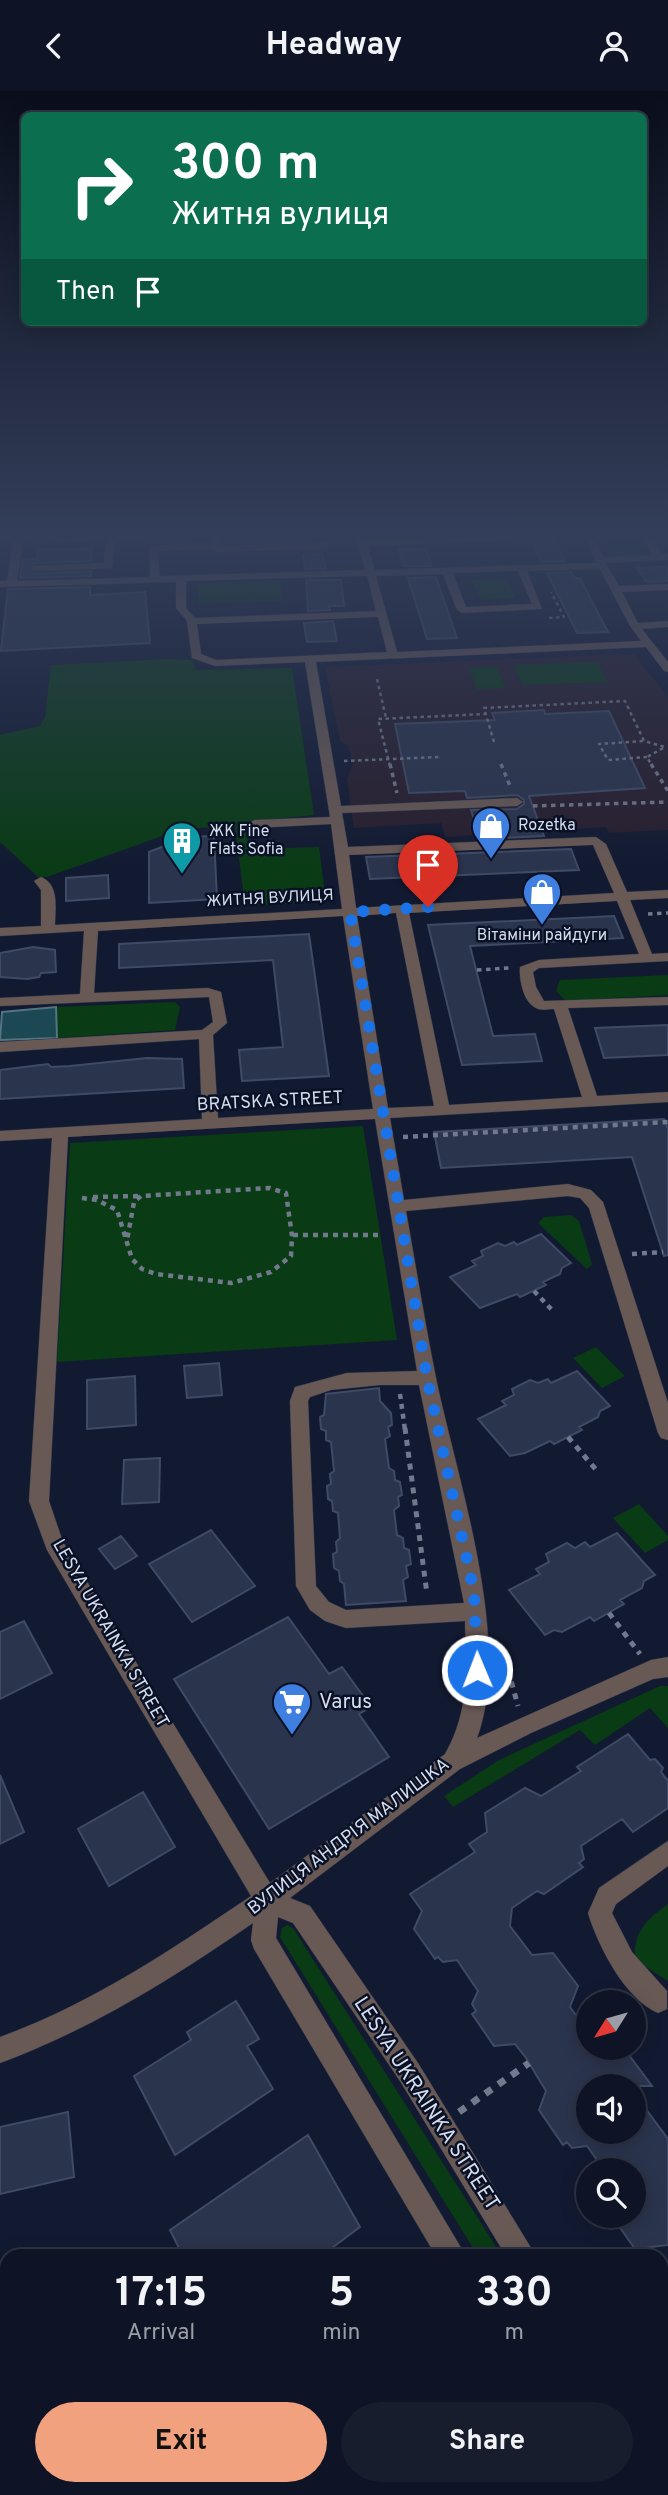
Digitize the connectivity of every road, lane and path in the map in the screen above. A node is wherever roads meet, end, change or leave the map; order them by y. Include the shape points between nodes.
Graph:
1 (194, 645) edge
2 (390, 645) edge
3 (622, 645) edge
4 (651, 645) edge
5 (393, 655) junction
6 (310, 659) junction
7 (667, 664) edge
8 (377, 679) dead end
9 (486, 714) junction
10 (386, 718) junction
11 (644, 741) junction
12 (494, 742) dead end
13 (667, 747) edge
14 (439, 757) dead end
15 (647, 757) junction
16 (389, 760) junction
17 (342, 761) dead end
18 (501, 764) dead end
19 (668, 791) edge
20 (517, 802) junction
21 (668, 802) edge
22 (401, 808) junction
23 (336, 815) junction
24 (254, 824) dead end
25 (342, 851) junction
26 (41, 881) dead end
27 (668, 894) edge
28 (621, 896) junction
29 (402, 909) junction
30 (350, 912) junction
31 (668, 913) edge
32 (653, 914) dead end
33 (90, 927) junction
34 (48, 929) junction
35 (0, 932) edge
36 (668, 957) edge
37 (647, 958) junction
38 (527, 967) junction
39 (477, 971) dead end
40 (87, 997) junction
41 (668, 1001) edge
42 (0, 1002) edge
43 (560, 1006) junction
44 (206, 1034) junction
45 (0, 1047) edge
46 (668, 1097) edge
47 (591, 1102) junction
48 (443, 1112) junction
49 (381, 1116) junction
50 (668, 1122) edge
51 (210, 1125) junction
52 (60, 1133) junction
53 (0, 1136) edge
54 (402, 1137) dead end
55 (141, 1196) junction
56 (397, 1206) junction
57 (293, 1235) junction
58 (366, 1235) dead end
59 (127, 1240) junction
60 (663, 1252) dead end
61 (613, 1256) junction
62 (534, 1290) dead end
63 (553, 1311) dead end
64 (427, 1378) junction
65 (398, 1386) dead end
66 (668, 1433) edge
67 (568, 1437) dead end
68 (598, 1472) dead end
69 (427, 1594) dead end
70 (476, 1611) junction
71 (609, 1613) dead end
72 (660, 1668) edge
73 (453, 1761) junction
74 (668, 1852) edge
75 (268, 1901) junction
76 (658, 2000) dead end
77 (0, 2050) edge
78 (529, 2063) dead end
79 (456, 2115) dead end
80 (448, 2249) edge
81 (518, 2249) edge

1 - 6 street via 195,656 204,661
2 - 5 street
3 - 5 street
4 - 7 street
5 - 6 street
6 - 23 street, ВУЛИЦЯ АНДРІЯ МАЛИШКА
8 - 10 path
9 - 10 path
9 - 11 path via 484,708 625,702
9 - 12 path
10 - 16 path via 378,719
11 - 13 path
11 - 15 path via 599,744 608,760
13 - 15 path
14 - 16 path
15 - 19 path
16 - 17 path
16 - 22 path
18 - 20 path
20 - 21 path via 518,806
20 - 22 street
22 - 23 street
23 - 24 street
23 - 25 street, ВУЛИЦЯ АНДРІЯ МАЛИШКА
25 - 28 street via 590,840 600,843
25 - 30 street, ВУЛИЦЯ АНДРІЯ МАЛИШКА
26 - 34 street via 48,890
27 - 28 street, ЖИТНЯ ВУЛИЦЯ
28 - 29 street, ЖИТНЯ ВУЛИЦЯ
28 - 37 street
29 - 30 street, ЖИТНЯ ВУЛИЦЯ
29 - 48 street
30 - 33 street, ЖИТНЯ ВУЛИЦЯ
30 - 49 street, ВУЛИЦЯ АНДРІЯ МАЛИШКА
31 - 32 path
33 - 34 street, ЖИТНЯ ВУЛИЦЯ
33 - 40 street
34 - 35 street, ЖИТНЯ ВУЛИЦЯ
36 - 37 street
37 - 38 street
38 - 39 path
38 - 43 street via 532,997 540,1005
40 - 42 street
40 - 44 street via 208,992 216,995 220,1023
41 - 43 street
43 - 47 street
44 - 45 street
44 - 51 street
46 - 47 street, BRATSKA STREET
47 - 48 street, BRATSKA STREET
48 - 49 street, BRATSKA STREET
49 - 51 street, BRATSKA STREET
49 - 56 street, ВУЛИЦЯ АНДРІЯ МАЛИШКА
50 - 54 path
51 - 52 street, BRATSKA STREET
52 - 53 street, BRATSKA STREET
52 - 75 street, LESYA UKRAINKA STREET via 39,1501 54,1544
55 - 57 path via 280,1189 286,1193
55 - 59 path via 134,1202
55 - 59 path via 82,1198 117,1210
56 - 61 street via 568,1191 585,1194 597,1206
56 - 64 street, ВУЛИЦЯ АНДРІЯ МАЛИШКА
57 - 58 path
57 - 59 path via 288,1261 238,1283 150,1272 130,1256
60 - 61 path
61 - 66 street
62 - 63 path
64 - 70 street, ВУЛИЦЯ АНДРІЯ МАЛИШКА via 465,1541
64 - 70 street via 338,1382 302,1392 306,1586 319,1608 346,1619
65 - 69 path
67 - 68 path
70 - 73 street, ВУЛИЦЯ АНДРІЯ МАЛИШКА via 474,1714
71 - 72 path
72 - 73 street
73 - 75 street, ВУЛИЦЯ АНДРІЯ МАЛИШКА
74 - 76 street via 607,1896 600,1913 605,1933 639,1982
75 - 77 street, ВУЛИЦЯ АНДРІЯ МАЛИШКА via 114,2000 49,2033
75 - 80 street via 263,1940
75 - 81 street, LESYA UKRAINKA STREET via 301,1914 409,2072
78 - 79 path

